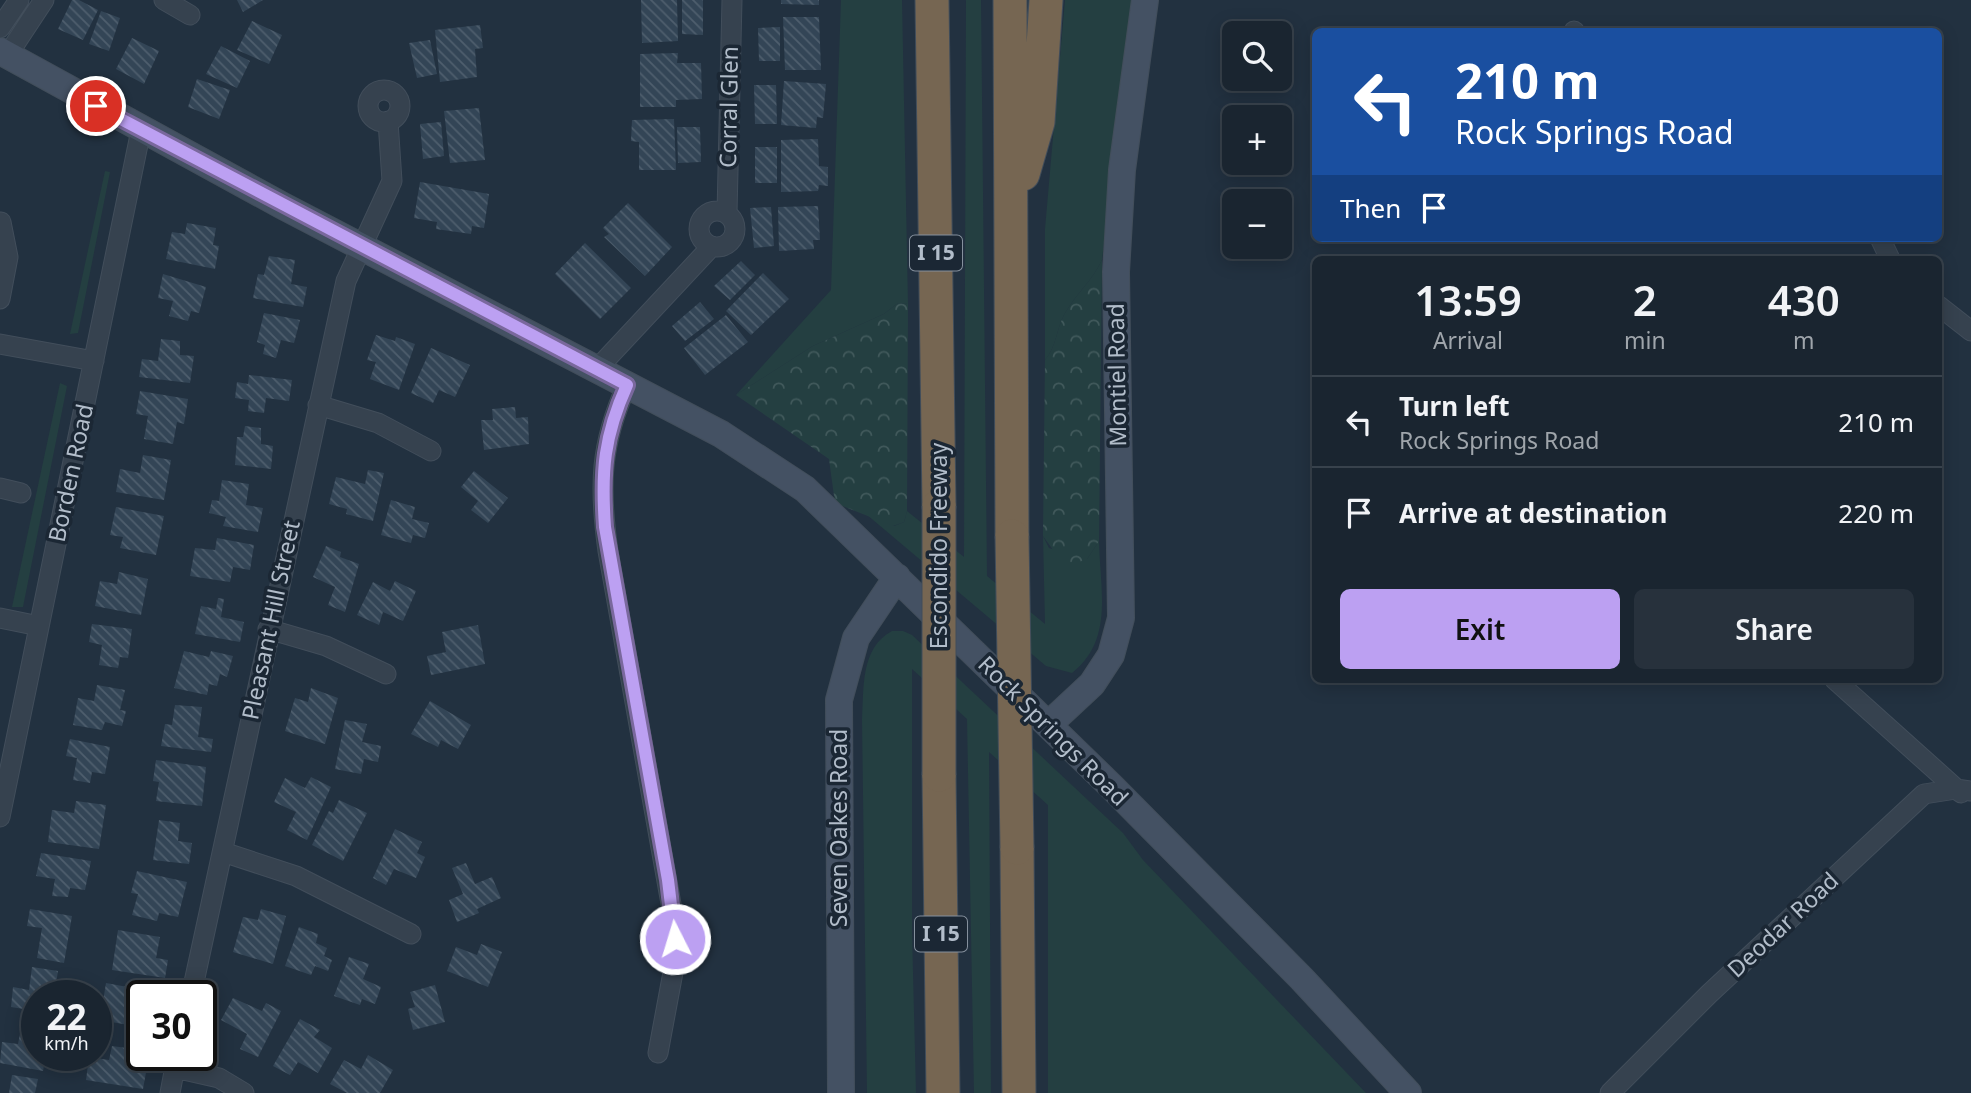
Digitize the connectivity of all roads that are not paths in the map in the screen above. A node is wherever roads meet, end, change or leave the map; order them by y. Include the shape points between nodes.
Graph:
1 (19, 0) edge
2 (44, 0) edge
3 (164, 0) edge
4 (732, 0) edge
5 (932, 0) edge
6 (1010, 0) edge
7 (1046, 0) edge
8 (1145, 0) edge
9 (190, 15) dead end
10 (0, 28) edge
11 (4, 54) edge
12 (388, 121) dead end
13 (141, 130) junction
14 (1013, 214) junction
15 (1, 222) edge
16 (363, 247) junction
17 (0, 299) edge
18 (1942, 308) edge
19 (1971, 331) edge
20 (0, 344) edge
21 (94, 361) junction
22 (597, 369) junction
23 (627, 385) junction
24 (318, 405) junction
25 (430, 451) dead end
26 (0, 488) edge
27 (21, 493) dead end
28 (897, 577) junction
29 (0, 618) edge
30 (39, 626) junction
31 (268, 628) junction
32 (386, 674) dead end
33 (1839, 683) edge
34 (1048, 725) junction
35 (1966, 794) edge
36 (0, 817) edge
37 (223, 852) junction
38 (411, 933) dead end
39 (195, 980) edge
40 (658, 1053) dead end
41 (174, 1071) edge
42 (200, 1071) edge
43 (170, 1093) edge
44 (244, 1093) edge
45 (841, 1093) edge
46 (943, 1093) edge
47 (1019, 1093) edge
48 (1408, 1093) edge
49 (1610, 1093) edge

1 - 10 street
2 - 11 street
3 - 9 street
4 - 22 street, Corral Glen via 727,213 716,210 701,219 700,235 712,246
5 - 46 highway, Escondido Freeway / I 15, bridge
6 - 14 highway
7 - 14 highway via 1038,122
8 - 34 street, Montiel Road via 1122,170 1116,272 1121,618 1111,655 1092,684
11 - 13 street, Rock Springs Road
12 - 16 street, Pleasant Hill Street via 392,181
13 - 16 street, Rock Springs Road
13 - 21 street, Borden Road
14 - 47 highway, bridge
15 - 17 street via 8,257
16 - 22 street, Rock Springs Road
16 - 24 street, Pleasant Hill Street via 346,281
18 - 19 street
20 - 21 street
21 - 30 street, Borden Road
22 - 23 street, Rock Springs Road
23 - 28 street, Rock Springs Road via 720,433 805,489
23 - 40 street via 610,421 603,499 608,551 673,915 674,967
24 - 25 street via 377,423
24 - 31 street, Pleasant Hill Street
26 - 27 street
28 - 34 street, Rock Springs Road
28 - 45 street, Seven Oakes Road via 856,638 839,700
29 - 30 street
30 - 36 street, Borden Road
31 - 32 street via 326,646
31 - 37 street, Pleasant Hill Street
33 - 35 street
34 - 48 street, Rock Springs Road via 1302,979
35 - 49 street, Deodar Road via 1924,794
37 - 38 street via 296,876
37 - 39 street, Pleasant Hill Street
41 - 43 street
42 - 44 street

